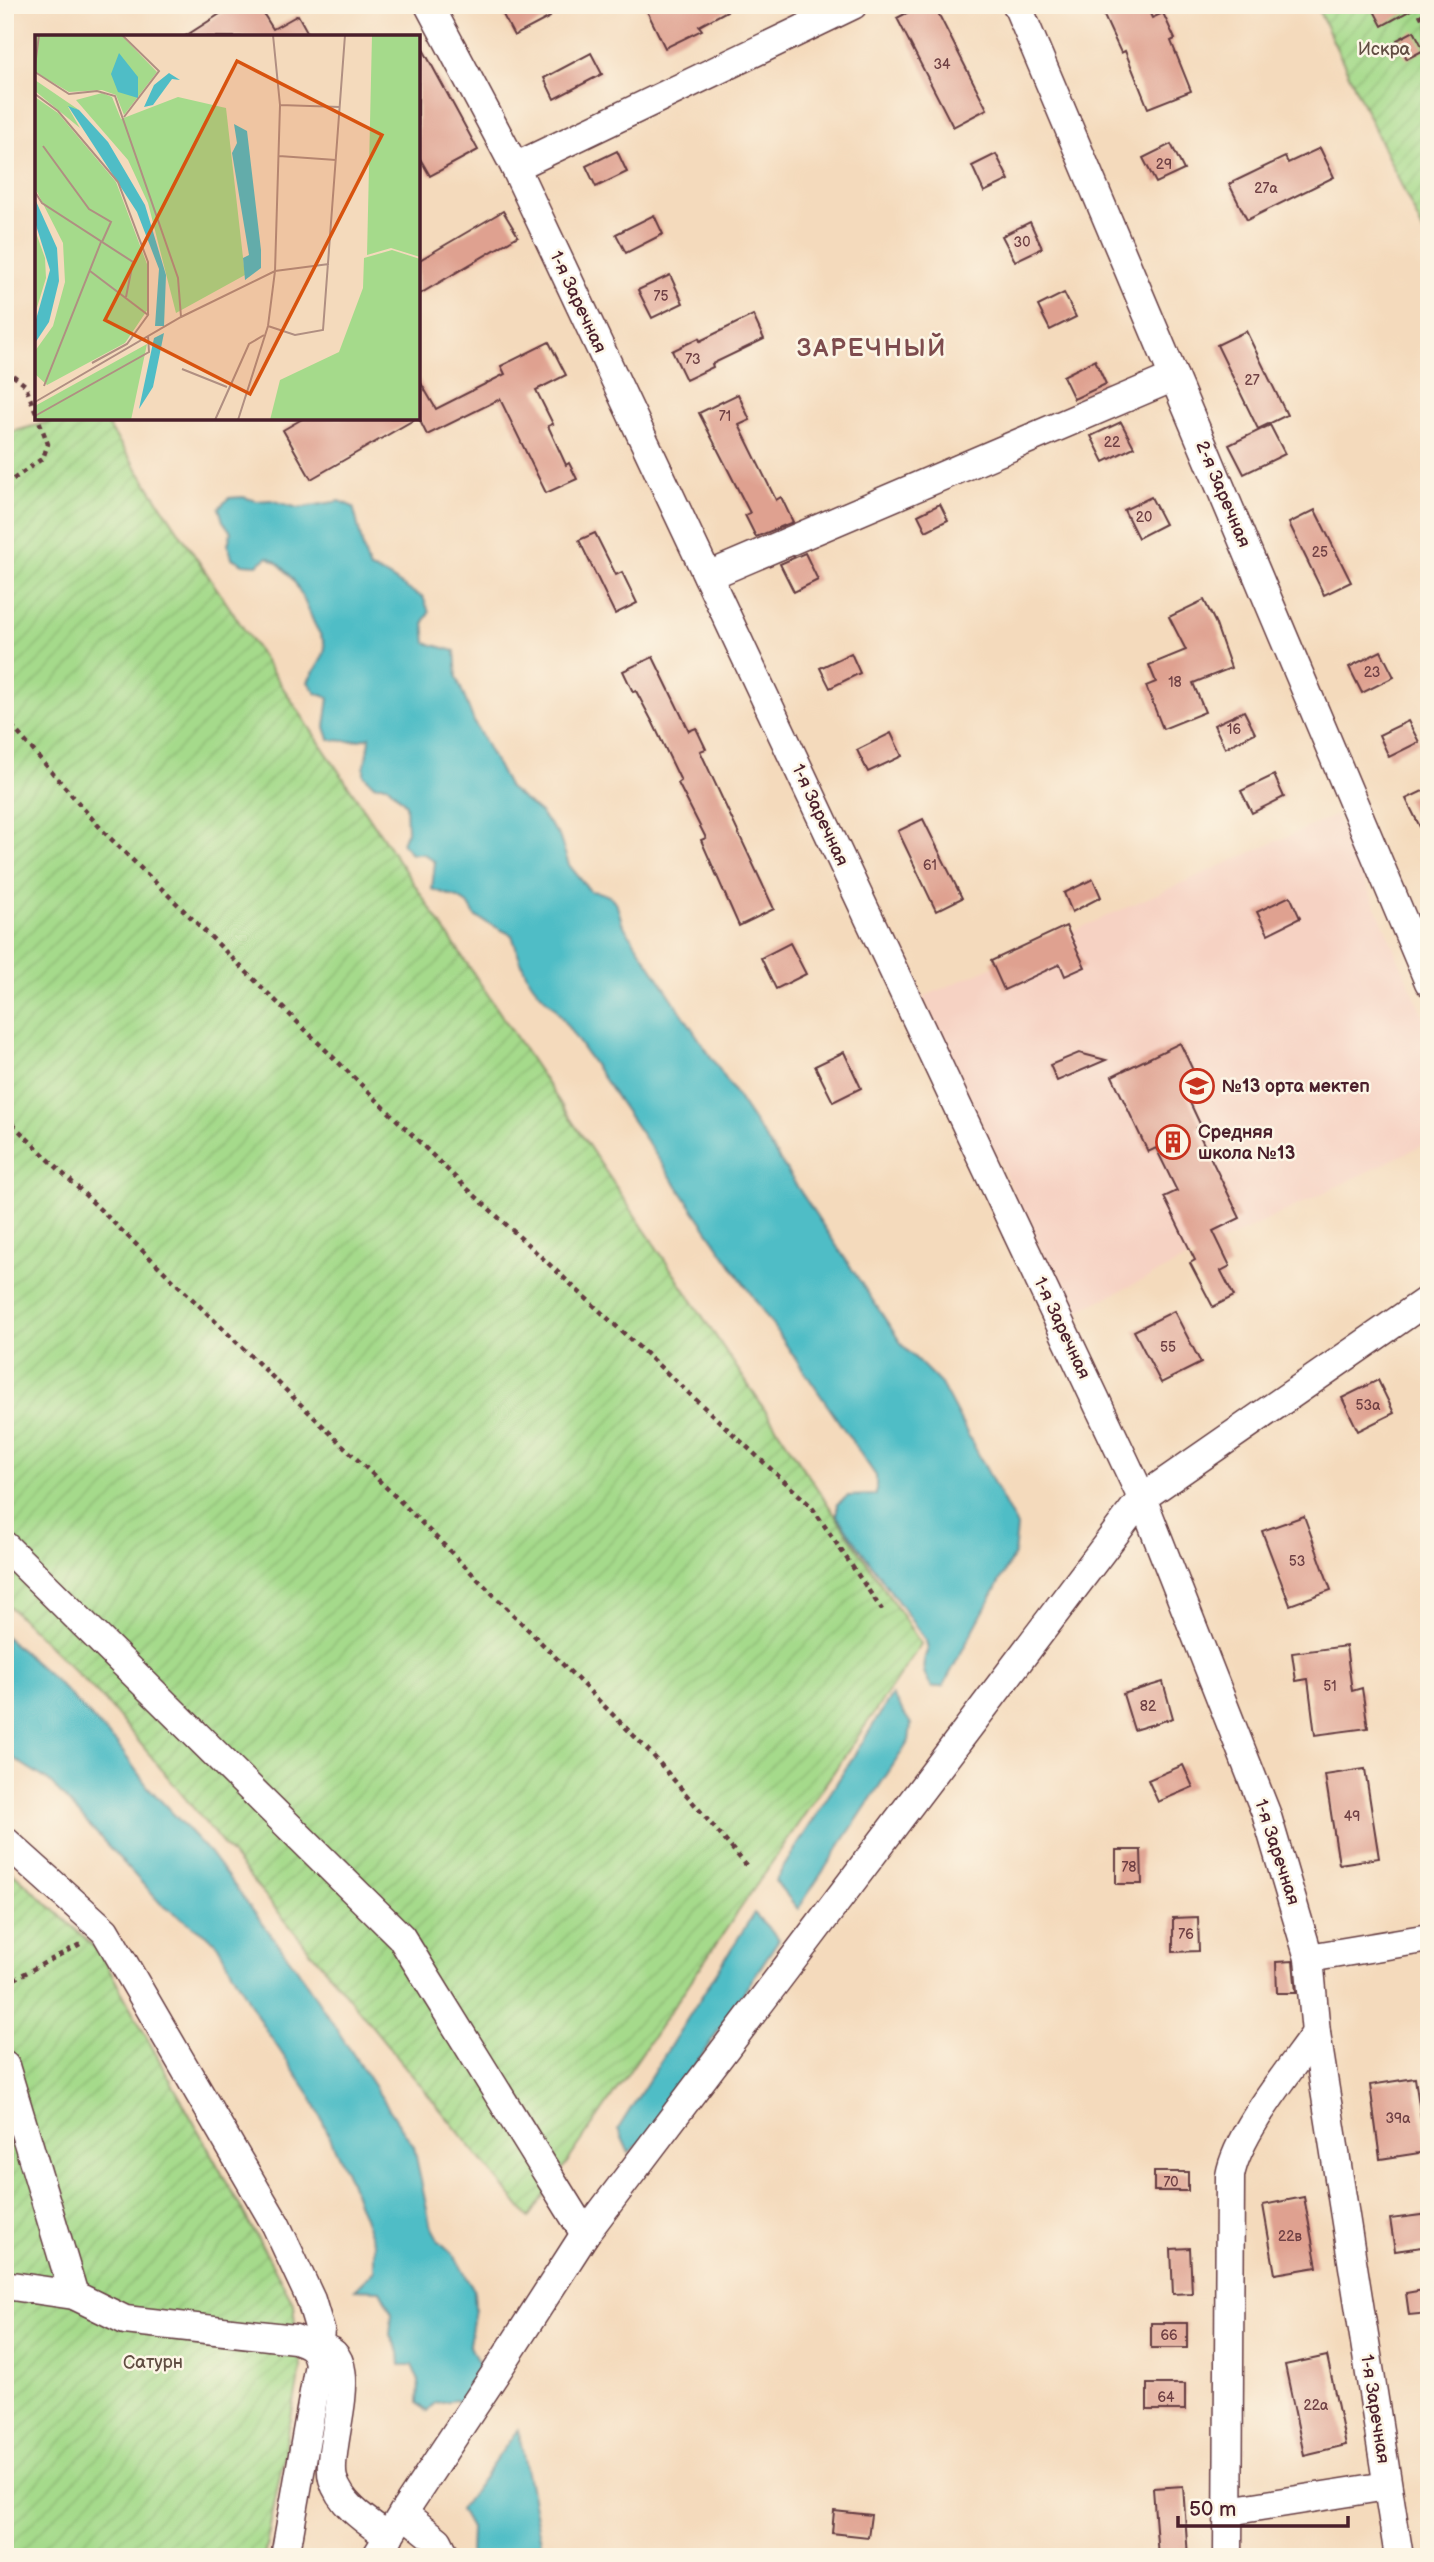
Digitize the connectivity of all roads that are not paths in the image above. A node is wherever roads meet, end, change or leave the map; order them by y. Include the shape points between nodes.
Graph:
1 (429, 5) edge
2 (853, 5) edge
3 (1017, 5) edge
4 (817, 13) edge
5 (515, 167) junction
6 (1174, 377) junction
7 (708, 576) junction
8 (1429, 982) edge
9 (1429, 1299) edge
10 (1142, 1498) junction
11 (5, 1546) edge
12 (5, 1841) edge
13 (1429, 1938) edge
14 (1308, 1958) junction
15 (1316, 2033) junction
16 (5, 2066) edge
17 (585, 2234) junction
18 (5, 2285) edge
19 (74, 2295) junction
20 (313, 2347) junction
21 (1387, 2486) junction
22 (1229, 2511) junction
23 (402, 2513) junction
24 (383, 2547) edge
25 (285, 2557) edge
26 (446, 2557) edge
27 (1228, 2557) edge
28 (1399, 2557) edge

1 - 5 street, 1-я Заречная
2 - 4 street
3 - 6 street, 2-я Заречная
4 - 5 street
5 - 7 street, 1-я Заречная
6 - 7 street
6 - 8 street, 2-я Заречная
7 - 10 street, 1-я Заречная
9 - 10 street
10 - 14 street, 1-я Заречная via 1266,1813
10 - 17 street
11 - 17 street via 401,1937
12 - 20 street via 104,1931 276,2225 311,2300 320,2330
13 - 14 street
14 - 15 street, 1-я Заречная
15 - 21 street, 1-я Заречная
15 - 22 street via 1245,2136 1232,2164
16 - 19 street
17 - 23 street
18 - 19 street
19 - 20 street via 125,2320 295,2339
20 - 24 street via 337,2354 342,2366 332,2449 334,2481
20 - 25 street via 319,2364
21 - 22 street
21 - 28 street, 1-я Заречная
22 - 27 street
23 - 24 street
23 - 26 street via 438,2541

